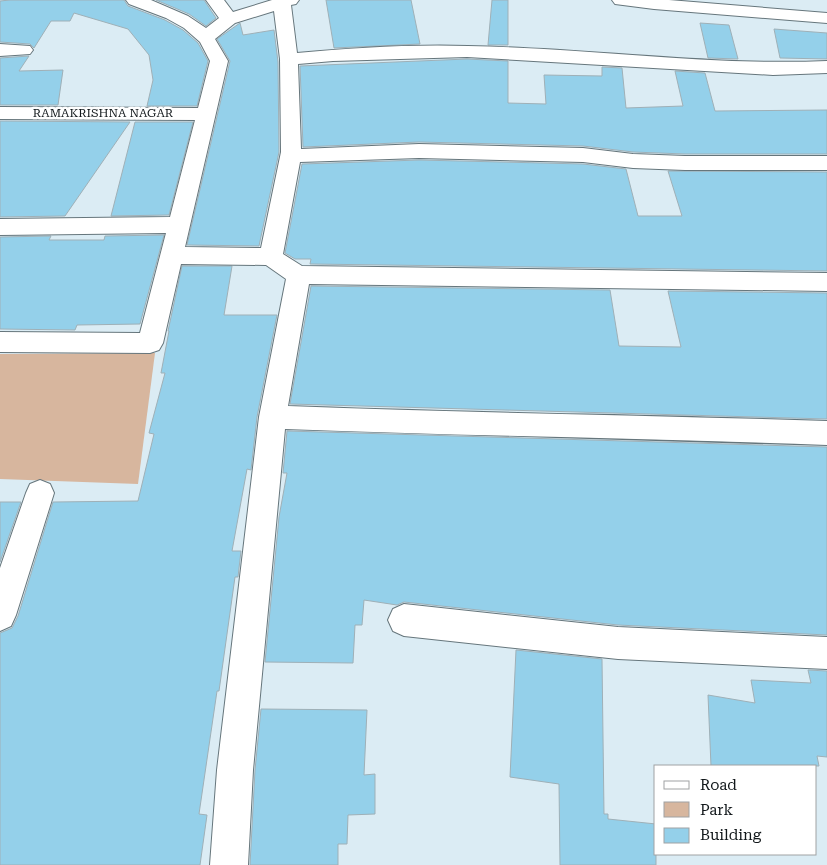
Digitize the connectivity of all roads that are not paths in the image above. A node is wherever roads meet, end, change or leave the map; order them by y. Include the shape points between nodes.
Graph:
1 (135, 0) edge
2 (215, 0) edge
3 (621, 0) edge
4 (286, 2) edge
5 (654, 2) edge
6 (827, 18) edge
7 (229, 19) junction
8 (205, 38) junction
9 (0, 50) edge
10 (24, 50) dead end
11 (289, 59) junction
12 (827, 67) edge
13 (0, 113) edge
14 (206, 114) junction
15 (291, 152) junction
16 (827, 163) edge
17 (180, 225) junction
18 (0, 227) edge
19 (172, 254) junction
20 (271, 257) junction
21 (299, 275) junction
22 (827, 282) edge
23 (0, 342) edge
24 (273, 417) junction
25 (827, 433) edge
26 (40, 493) dead end
27 (0, 615) edge
28 (404, 620) dead end
29 (827, 653) edge
30 (228, 865) edge

1 - 8 street via 168,12
2 - 7 street
3 - 5 street
4 - 7 street
4 - 11 street
5 - 6 street
7 - 8 street
8 - 14 street via 219,61
9 - 10 street
11 - 12 street via 467,51 773,69
11 - 15 street
13 - 14 street, RAMAKRISHNA NAGAR
14 - 17 street
15 - 16 street via 310,156 419,151 583,155 633,162
15 - 20 street
17 - 18 street
17 - 19 street
19 - 20 street
19 - 23 street via 150,343
20 - 21 street
21 - 22 street
21 - 24 street
24 - 25 street
24 - 30 street
26 - 27 street
28 - 29 street via 618,642

